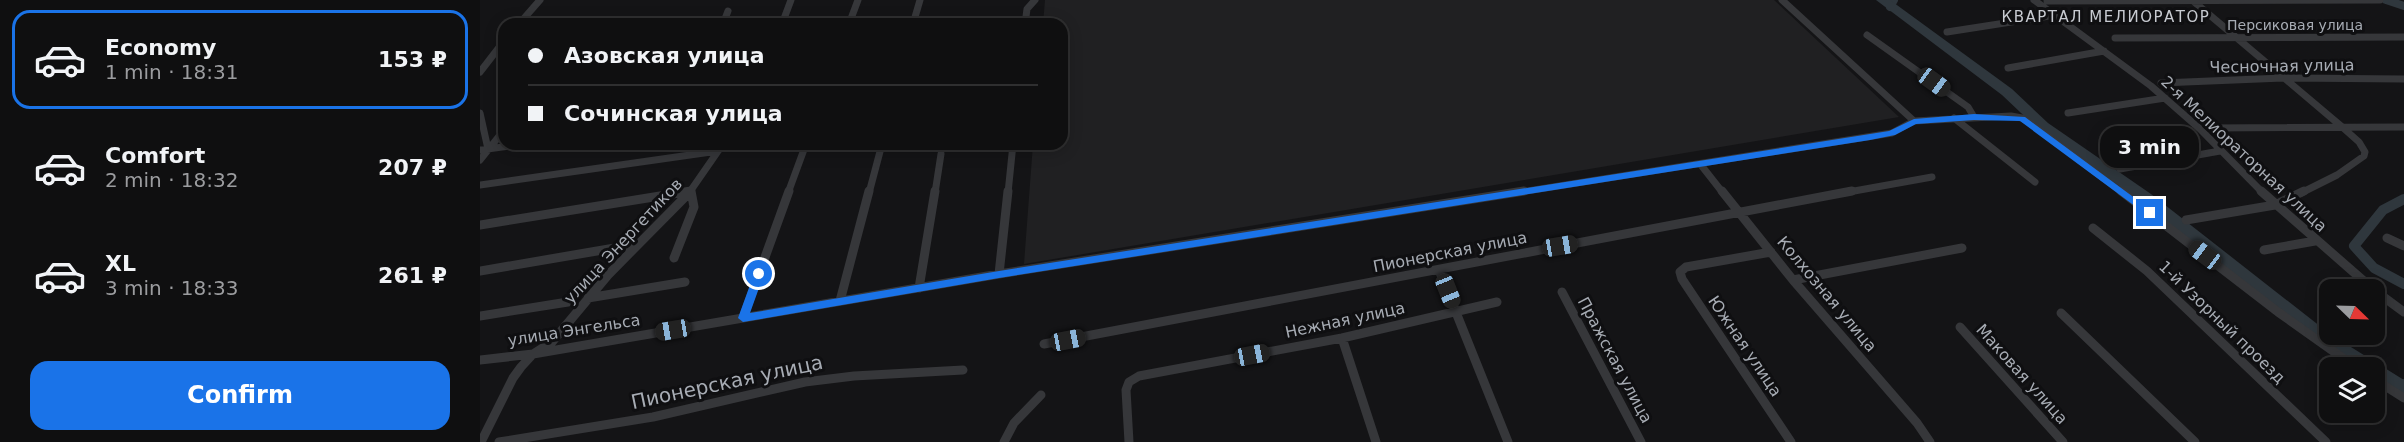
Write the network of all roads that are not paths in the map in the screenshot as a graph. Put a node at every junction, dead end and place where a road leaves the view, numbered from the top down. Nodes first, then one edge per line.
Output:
1 (540, 0) edge
2 (790, 0) edge
3 (858, 0) edge
4 (920, 0) edge
5 (1035, 0) edge
6 (1782, 0) edge
7 (2034, 0) edge
8 (2192, 0) edge
9 (2380, 0) edge
10 (2047, 2) dead end
11 (728, 11) dead end
12 (2056, 15) junction
13 (524, 18) edge
14 (725, 18) edge
15 (784, 18) edge
16 (851, 18) edge
17 (915, 18) edge
18 (1026, 18) edge
19 (1947, 32) dead end
20 (1867, 35) dead end
21 (2404, 37) edge
22 (2115, 38) dead end
23 (2235, 38) junction
24 (498, 48) edge
25 (2104, 51) junction
26 (2008, 68) dead end
27 (481, 69) edge
28 (2283, 78) junction
29 (2404, 79) edge
30 (2161, 82) dead end
31 (2164, 98) junction
32 (480, 113) edge
33 (2068, 113) dead end
34 (1974, 117) junction
35 (1954, 118) junction
36 (1914, 122) junction
37 (2342, 126) junction
38 (2404, 127) edge
39 (2212, 128) dead end
40 (498, 136) edge
41 (484, 149) edge
42 (709, 150) edge
43 (720, 150) edge
44 (804, 150) edge
45 (880, 150) edge
46 (1012, 150) edge
47 (2220, 151) junction
48 (941, 154) dead end
49 (480, 160) edge
50 (1701, 165) junction
51 (2120, 169) dead end
52 (1932, 177) dead end
53 (2035, 182) dead end
54 (480, 185) edge
55 (691, 191) junction
56 (2275, 205) junction
57 (1738, 211) junction
58 (2186, 220) dead end
59 (480, 225) edge
60 (2093, 228) dead end
61 (2387, 238) dead end
62 (2315, 241) junction
63 (639, 244) junction
64 (2404, 246) edge
65 (1962, 248) dead end
66 (2264, 250) dead end
67 (1771, 252) junction
68 (674, 258) dead end
69 (1439, 270) junction
70 (480, 271) edge
71 (999, 274) junction
72 (2361, 279) edge
73 (1793, 280) junction
74 (685, 282) dead end
75 (919, 288) junction
76 (1562, 292) dead end
77 (587, 298) junction
78 (2385, 298) edge
79 (840, 301) junction
80 (568, 302) dead end
81 (1497, 302) dead end
82 (1456, 311) junction
83 (2404, 312) edge
84 (2061, 313) dead end
85 (480, 316) edge
86 (743, 318) junction
87 (1959, 327) dead end
88 (1342, 338) junction
89 (1044, 344) dead end
90 (533, 354) junction
91 (2340, 357) edge
92 (480, 360) edge
93 (963, 370) dead end
94 (2385, 386) edge
95 (1041, 395) dead end
96 (2404, 398) edge
97 (481, 442) edge
98 (499, 442) edge
99 (1004, 442) edge
100 (1129, 442) edge
101 (1376, 442) edge
102 (1508, 442) edge
103 (1641, 442) edge
104 (1791, 442) edge
105 (1930, 442) edge
106 (2063, 442) edge
107 (2194, 442) edge
108 (2326, 442) edge

1 - 13 street
2 - 15 street
3 - 16 street
4 - 17 street
5 - 18 street
6 - 36 street
7 - 12 street, 2-я Мелиораторная улица
8 - 9 street
8 - 10 street
8 - 23 street
11 - 14 street
12 - 19 street
12 - 25 street, 2-я Мелиораторная улица
20 - 34 street
21 - 23 street, Персиковая улица
22 - 23 street, Персиковая улица
23 - 28 street
24 - 27 street
25 - 26 street
25 - 31 street, 2-я Мелиораторная улица
28 - 29 street, Чесночная улица
28 - 30 street, Чесночная улица
28 - 37 street
31 - 33 street
31 - 47 street, 2-я Мелиораторная улица
32 - 41 street
34 - 35 street, улица Энгельса
34 - 91 street, улица Энгельса
35 - 36 street, улица Энгельса
35 - 53 street
36 - 50 street, улица Энгельса
37 - 38 street
37 - 39 street
37 - 56 street
40 - 41 street
41 - 49 street
42 - 54 street
43 - 55 street, улица Энергетиков
44 - 86 street
45 - 79 street
46 - 71 street
47 - 51 street
47 - 56 street, 2-я Мелиораторная улица
48 - 75 street
50 - 57 street, Колхозная улица
50 - 71 street, улица Энгельса
52 - 57 street, Пионерская улица
55 - 59 street
55 - 63 street, улица Энергетиков
55 - 68 street
56 - 58 street
56 - 62 street, 2-я Мелиораторная улица
57 - 67 street, Колхозная улица
57 - 69 street, Пионерская улица
60 - 108 street, 1-й Узорный проезд
61 - 64 street
62 - 66 street
62 - 72 street, 2-я Мелиораторная улица
63 - 70 street
63 - 77 street, улица Энергетиков
65 - 73 street
67 - 73 street, Колхозная улица
67 - 104 street, Южная улица
69 - 82 street
69 - 89 street, Пионерская улица
71 - 75 street, улица Энгельса
73 - 105 street, Колхозная улица
74 - 77 street
75 - 79 street, улица Энгельса
76 - 103 street, Пражская улица
77 - 90 street, улица Энергетиков
78 - 83 street, 2-я Мелиораторная улица
79 - 86 street, улица Энгельса
80 - 85 street
81 - 82 street, Нежная улица
82 - 88 street, Нежная улица
82 - 102 street
84 - 107 street
86 - 90 street, улица Энгельса
87 - 106 street, Маковая улица
88 - 100 street, Нежная улица
88 - 101 street
90 - 92 street, улица Энгельса
90 - 97 street, улица Энергетиков
93 - 98 street, Пионерская улица
94 - 96 street
95 - 99 street

